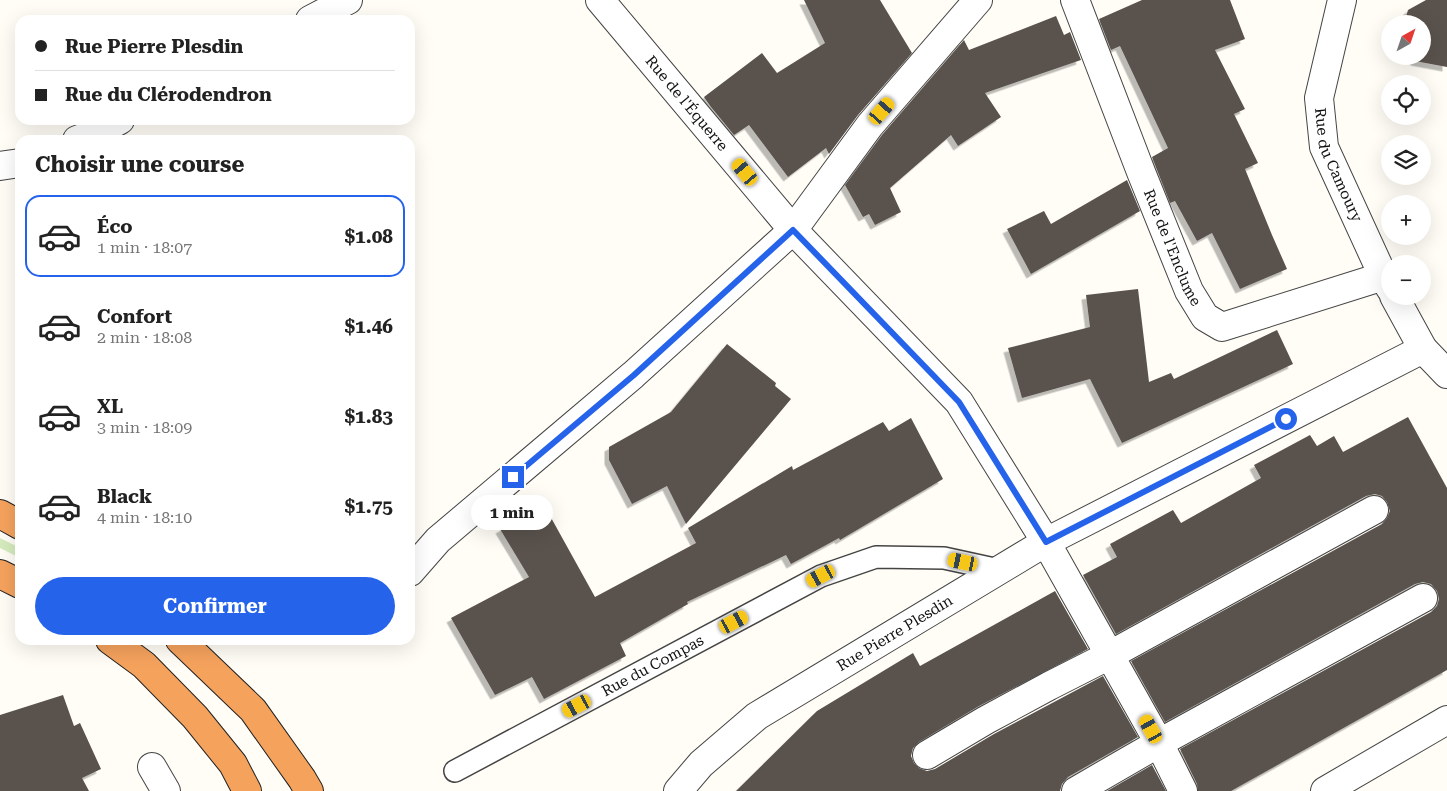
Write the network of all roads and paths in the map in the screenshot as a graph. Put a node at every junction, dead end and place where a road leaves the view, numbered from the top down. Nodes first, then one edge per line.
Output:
1 (348, 0) edge
2 (600, 0) edge
3 (978, 0) edge
4 (1075, 0) edge
5 (1342, 0) edge
6 (320, 15) edge
7 (111, 125) edge
8 (91, 135) edge
9 (15, 164) edge
10 (0, 166) edge
11 (793, 230) junction
12 (1381, 269) edge
13 (1381, 284) edge
14 (1399, 305) edge
15 (1423, 349) junction
16 (1447, 374) edge
17 (1374, 510) dead end
18 (0, 514) edge
19 (15, 522) edge
20 (1046, 542) junction
21 (415, 566) edge
22 (999, 570) junction
23 (0, 574) edge
24 (15, 582) edge
25 (1423, 598) dead end
26 (117, 645) edge
27 (185, 645) edge
28 (1110, 656) junction
29 (1447, 720) edge
30 (1159, 743) junction
31 (927, 755) dead end
32 (152, 767) dead end
33 (455, 771) dead end
34 (166, 791) edge
35 (247, 791) edge
36 (309, 791) edge
37 (678, 791) edge
38 (1076, 791) edge
39 (1183, 791) edge
40 (1325, 791) edge

1 - 6 street
2 - 11 street, Rue de l'Équerre
3 - 11 street
4 - 13 street, Rue de l'Enclume
5 - 12 street, Rue du Camoury
7 - 8 street
9 - 10 street
11 - 20 street, Rue de l'Équerre
11 - 21 street
14 - 15 street, Rue du Camoury
15 - 16 street, Rue du Camoury
15 - 20 street, Rue Pierre Plesdin
17 - 28 street
18 - 19 highway
20 - 22 street, Rue Pierre Plesdin
20 - 28 street, Rue de l'Équerre
22 - 33 lane, Rue du Compas
22 - 37 street, Rue Pierre Plesdin
23 - 24 highway
25 - 30 street
26 - 35 highway
27 - 36 highway
28 - 30 street, Rue de l'Équerre
28 - 31 street
29 - 40 street
30 - 38 street
30 - 39 street, Rue de l'Équerre
32 - 34 street

